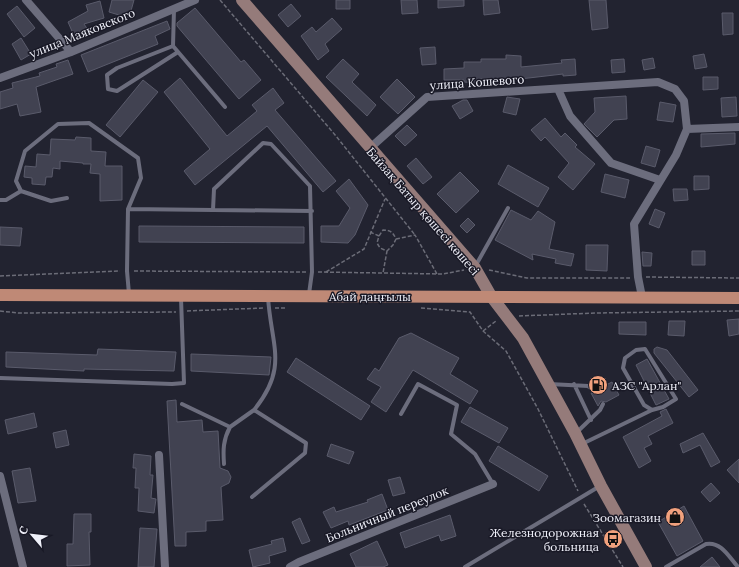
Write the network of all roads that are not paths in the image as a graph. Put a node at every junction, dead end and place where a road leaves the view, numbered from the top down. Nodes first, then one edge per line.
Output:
1 (26, 0) edge
2 (196, 0) edge
3 (242, 0) edge
4 (174, 9) junction
5 (173, 46) junction
6 (71, 52) junction
7 (178, 52) junction
8 (0, 78) edge
9 (558, 89) junction
10 (225, 106) dead end
11 (739, 127) edge
12 (687, 129) junction
13 (370, 148) junction
14 (660, 180) junction
15 (21, 191) junction
16 (67, 198) dead end
17 (0, 200) edge
18 (508, 208) dead end
19 (128, 209) junction
20 (212, 210) junction
21 (312, 210) junction
22 (475, 268) junction
23 (0, 294) edge
24 (130, 295) junction
25 (181, 296) junction
26 (491, 296) junction
27 (308, 297) junction
28 (642, 297) junction
29 (739, 298) edge
30 (268, 302) junction
31 (0, 378) edge
32 (549, 384) junction
33 (574, 384) junction
34 (595, 391) dead end
35 (182, 404) dead end
36 (602, 404) dead end
37 (254, 410) junction
38 (652, 410) junction
39 (401, 414) dead end
40 (591, 420) junction
41 (230, 427) junction
42 (575, 433) junction
43 (582, 445) junction
44 (159, 454) dead end
45 (224, 464) dead end
46 (0, 476) edge
47 (493, 484) joint
48 (601, 486) junction
49 (3, 497) edge
50 (252, 497) dead end
51 (23, 567) edge
52 (165, 567) edge
53 (290, 567) edge
54 (465, 567) edge
55 (646, 567) edge
56 (666, 567) edge
57 (738, 567) edge

1 - 6 street
2 - 4 street, улица Маяковского
3 - 13 main road, Байзақ Батыр қөшесі көшесі
4 - 5 lane
4 - 6 street, улица Маяковского
5 - 7 lane
5 - 7 lane
6 - 8 street, улица Маяковского
7 - 10 lane
9 - 12 street, улица Кошевого
9 - 13 street, улица Кошевого
9 - 14 street
11 - 12 street
12 - 14 street, улица Кошевого
13 - 22 main road, Байзақ Батыр қөшесі көшесі
14 - 28 street, улица Кошевого
15 - 16 lane
15 - 17 lane
15 - 19 lane
18 - 22 lane
19 - 20 lane
19 - 24 lane
20 - 21 lane
20 - 21 lane
21 - 27 lane
22 - 26 main road, Байзақ Батыр қөшесі көшесі
23 - 24 main road, Абай даңғылы
24 - 25 main road, Абай даңғылы
25 - 30 main road, Абай даңғылы
25 - 31 lane
26 - 27 main road, Абай даңғылы
26 - 28 main road, Абай даңғылы
26 - 32 main road, Байзақ Батыр қөшесі көшесі
27 - 30 main road, Абай даңғылы
28 - 29 main road, Абай даңғылы
30 - 37 lane
32 - 33 lane
32 - 42 main road, Байзақ Батыр қөшесі көшесі
33 - 34 lane
33 - 40 lane
35 - 41 lane
36 - 40 lane
37 - 41 lane
37 - 50 lane
38 - 38 lane
38 - 43 lane
39 - 47 lane
40 - 42 lane
41 - 45 lane
42 - 43 main road, Байзақ Батыр қөшесі көшесі
43 - 48 main road, Байзақ Батыр қөшесі көшесі
44 - 52 street
46 - 49 street
47 - 53 street, Больничный переулок
48 - 54 lane
48 - 55 main road, Байзақ Батыр қөшесі көшесі
49 - 51 street
56 - 57 lane

